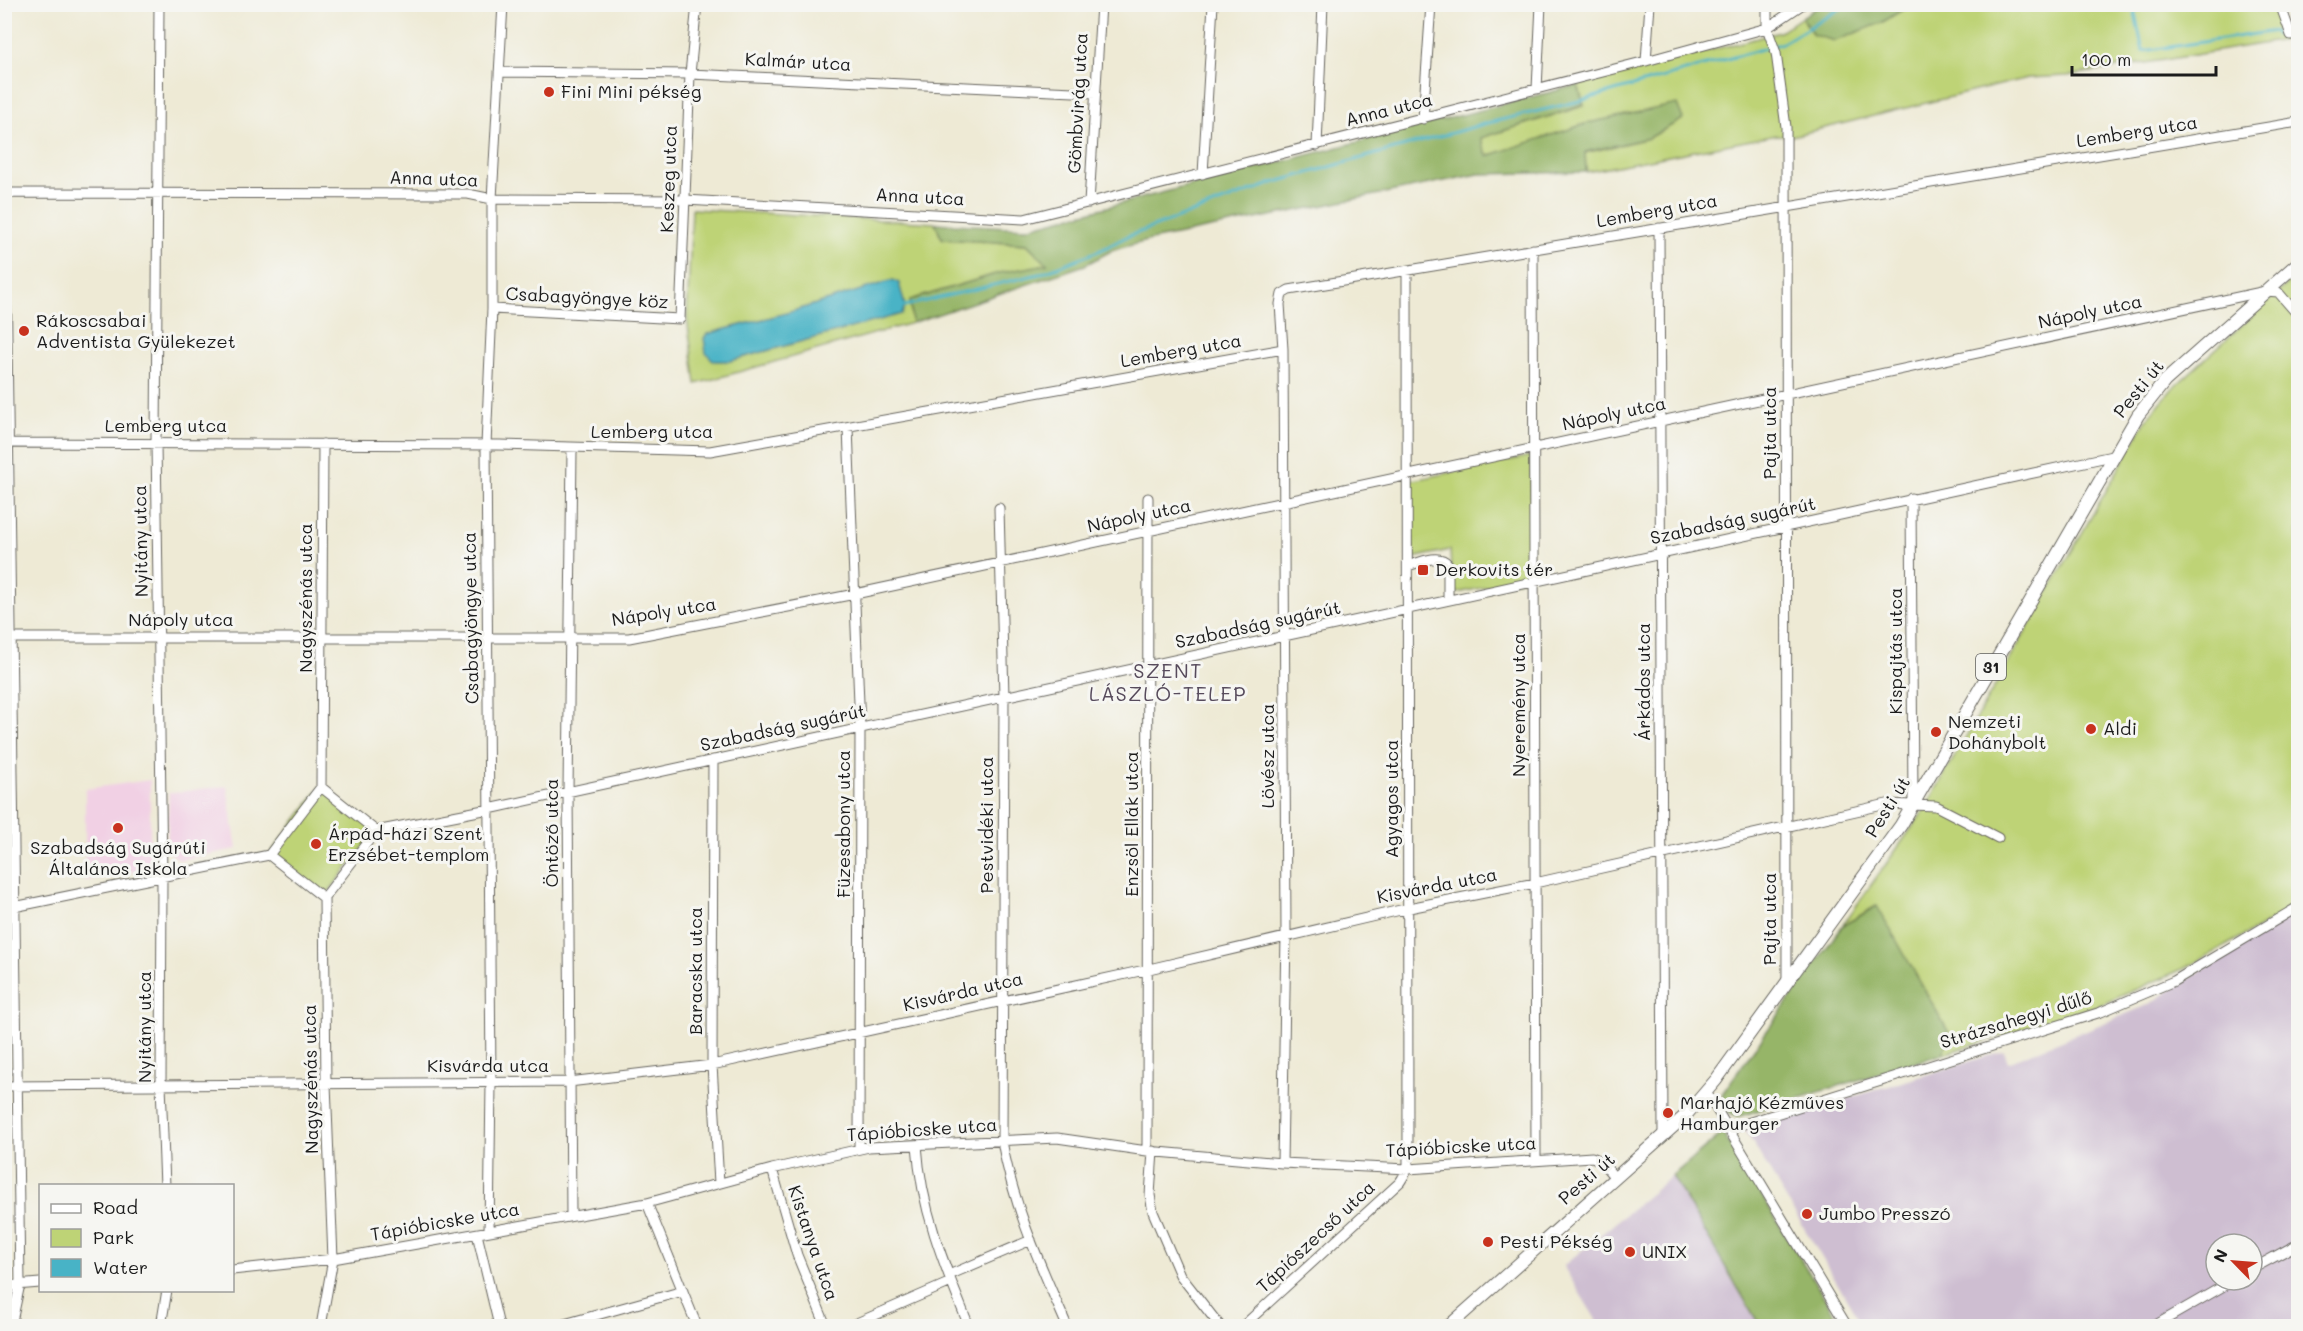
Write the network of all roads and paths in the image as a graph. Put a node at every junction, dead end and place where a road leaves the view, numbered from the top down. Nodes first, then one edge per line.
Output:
1 (159, 4) edge
2 (503, 4) edge
3 (697, 4) edge
4 (1101, 4) edge
5 (1213, 4) edge
6 (1323, 4) edge
7 (1431, 4) edge
8 (1541, 4) edge
9 (1650, 4) edge
10 (1767, 4) edge
11 (1803, 4) edge
12 (2280, 4) edge
13 (1767, 29) junction
14 (2298, 34) edge
15 (1646, 61) junction
16 (499, 72) junction
17 (690, 74) junction
18 (1536, 89) junction
19 (1095, 93) junction
20 (1423, 119) junction
21 (2298, 122) edge
22 (1317, 146) junction
23 (1203, 174) junction
24 (5, 193) edge
25 (158, 194) junction
26 (492, 199) junction
27 (685, 200) junction
28 (1089, 203) junction
29 (1787, 206) junction
30 (1659, 228) junction
31 (1533, 249) junction
32 (2298, 263) edge
33 (1407, 270) junction
34 (2266, 291) junction
35 (492, 309) junction
36 (2298, 315) edge
37 (680, 319) joint
38 (1283, 349) junction
39 (1786, 394) junction
40 (1660, 422) junction
41 (848, 428) junction
42 (156, 442) junction
43 (5, 443) edge
44 (323, 444) junction
45 (486, 446) junction
46 (1535, 447) junction
47 (572, 449) junction
48 (2112, 456) junction
49 (1407, 476) junction
50 (1148, 498) dead end
51 (1911, 498) junction
52 (1284, 502) junction
53 (999, 508) dead end
54 (1787, 526) junction
55 (1148, 532) junction
56 (1661, 554) junction
57 (1002, 563) junction
58 (1408, 566) junction
59 (1535, 581) junction
60 (855, 594) junction
61 (1448, 600) junction
62 (1409, 609) junction
63 (322, 636) junction
64 (1284, 636) junction
65 (158, 637) junction
66 (488, 637) junction
67 (7, 638) edge
68 (570, 638) junction
69 (1148, 665) junction
70 (1004, 697) junction
71 (860, 728) junction
72 (713, 760) junction
73 (321, 787) junction
74 (568, 791) junction
75 (1913, 804) junction
76 (489, 809) junction
77 (1786, 827) junction
78 (376, 831) junction
79 (1998, 838) dead end
80 (269, 855) junction
81 (1660, 856) junction
82 (162, 877) junction
83 (1535, 883) junction
84 (324, 898) junction
85 (15, 907) junction
86 (2298, 907) edge
87 (1409, 908) junction
88 (4, 909) edge
89 (1286, 935) junction
90 (1149, 969) junction
91 (1787, 983) junction
92 (1004, 999) junction
93 (859, 1033) junction
94 (712, 1065) junction
95 (569, 1082) junction
96 (491, 1083) junction
97 (326, 1084) junction
98 (161, 1085) junction
99 (4, 1086) edge
100 (17, 1086) junction
101 (1706, 1092) junction
102 (1728, 1129) junction
103 (1663, 1136) junction
104 (1002, 1141) junction
105 (917, 1145) junction
106 (859, 1148) junction
107 (1150, 1151) junction
108 (1536, 1160) junction
109 (1282, 1163) junction
110 (772, 1169) junction
111 (1408, 1169) junction
112 (1615, 1178) junction
113 (719, 1183) junction
114 (165, 1184) edge
115 (647, 1203) junction
116 (571, 1216) junction
117 (489, 1232) junction
118 (477, 1234) junction
119 (1031, 1240) junction
120 (2298, 1244) edge
121 (333, 1258) junction
122 (2264, 1262) edge
123 (234, 1270) edge
124 (950, 1279) junction
125 (39, 1283) edge
126 (20, 1284) junction
127 (4, 1286) edge
128 (683, 1291) junction
129 (166, 1292) edge
130 (2213, 1292) edge
131 (1064, 1325) edge
132 (11, 1326) edge
133 (161, 1326) edge
134 (321, 1326) edge
135 (499, 1326) edge
136 (557, 1326) edge
137 (697, 1326) edge
138 (826, 1326) edge
139 (850, 1326) edge
140 (969, 1326) edge
141 (1220, 1326) edge
142 (1243, 1326) edge
143 (1449, 1326) edge
144 (1847, 1326) edge
145 (2154, 1326) edge

1 - 25 street, Nyitány utca
2 - 16 street, Csabagyöngye utca
3 - 17 street, Keszeg utca
4 - 19 street, Gömbvirág utca
5 - 23 street
6 - 22 street
7 - 20 street
8 - 18 street
9 - 15 street
10 - 13 street, Pajta utca
11 - 13 street, Anna utca
12 - 14 street
13 - 15 street, Anna utca
13 - 29 street, Pajta utca
15 - 18 street, Anna utca
16 - 17 street, Kalmár utca
16 - 26 street, Csabagyöngye utca
17 - 19 street, Kalmár utca
17 - 27 street, Keszeg utca
18 - 20 street, Anna utca
19 - 28 street, Gömbvirág utca
20 - 22 street, Anna utca
21 - 29 street, Lemberg utca
22 - 23 street, Anna utca
23 - 28 street, Anna utca
24 - 25 street, Anna utca
24 - 43 street
25 - 26 street, Anna utca
25 - 42 street, Nyitány utca
26 - 27 street, Anna utca
26 - 35 street, Csabagyöngye utca
27 - 28 street, Anna utca
27 - 37 street, Keszeg utca
29 - 30 street, Lemberg utca
29 - 39 street, Pajta utca
30 - 31 street, Lemberg utca
30 - 40 street, Árkádos utca
31 - 33 street, Lemberg utca
31 - 46 street, Nyeremény utca
32 - 34 main road, Pesti út / 31
33 - 38 street, Lemberg utca
33 - 49 street
34 - 36 street
34 - 39 street, Nápoly utca
34 - 48 main road, Pesti út / 31
35 - 37 street, Csabagyöngye köz
35 - 45 street, Csabagyöngye utca
38 - 41 street, Lemberg utca
38 - 52 street, Lövész utca
39 - 40 street, Nápoly utca
39 - 54 street, Pajta utca
40 - 46 street, Nápoly utca
40 - 56 street, Árkádos utca
41 - 47 street, Lemberg utca
41 - 60 street, Füzesabony utca
42 - 43 street, Lemberg utca
42 - 44 street, Lemberg utca
42 - 65 street, Nyitány utca
43 - 67 street
44 - 45 street, Lemberg utca
44 - 63 street, Nagyszénás utca
45 - 47 street, Lemberg utca
45 - 66 street, Csabagyöngye utca
46 - 49 street, Nápoly utca
46 - 59 street, Nyeremény utca
47 - 68 street, Öntöző utca
48 - 51 street, Szabadság sugárút
48 - 75 main road, Pesti út / 31
49 - 52 street, Nápoly utca
49 - 58 street
50 - 55 street, Enzsöl Ellák utca
51 - 54 street, Szabadság sugárút
51 - 75 street, Kispajtás utca
52 - 55 street, Nápoly utca
52 - 64 street, Lövész utca
53 - 57 street, Pestvidéki utca
54 - 56 street, Szabadság sugárút
54 - 77 street, Pajta utca
55 - 57 street, Nápoly utca
55 - 69 street, Enzsöl Ellák utca
56 - 59 street, Szabadság sugárút
56 - 81 street, Árkádos utca
57 - 60 street, Nápoly utca
57 - 70 street, Pestvidéki utca
58 - 61 street
58 - 62 street
59 - 61 street, Szabadság sugárút
59 - 83 street, Nyeremény utca
60 - 68 street, Nápoly utca
60 - 71 street, Füzesabony utca
61 - 62 street, Szabadság sugárút
62 - 64 street, Szabadság sugárút
62 - 87 street, Agyagos utca
63 - 65 street, Nápoly utca
63 - 66 street, Nápoly utca
63 - 73 street, Nagyszénás utca
64 - 69 street, Szabadság sugárút
64 - 89 street, Lövész utca
65 - 67 street, Nápoly utca
65 - 82 street, Nyitány utca
66 - 68 street, Nápoly utca
66 - 76 street, Csabagyöngye utca
67 - 85 street
68 - 74 street, Öntöző utca
69 - 70 street, Szabadság sugárút
69 - 90 street, Enzsöl Ellák utca
70 - 71 street, Szabadság sugárút
70 - 92 street, Pestvidéki utca
71 - 72 street, Szabadság sugárút
71 - 93 street, Füzesabony utca
72 - 74 street, Szabadság sugárút
72 - 94 street, Baracska utca
73 - 78 street
73 - 80 street
74 - 76 street, Szabadság sugárút
74 - 95 street, Öntöző utca
75 - 77 street, Kisvárda utca
75 - 79 street, Kisvárda utca
75 - 91 main road, Pesti út / 31
76 - 78 street, Szabadság sugárút
76 - 96 street, Csabagyöngye utca
77 - 81 street, Kisvárda utca
77 - 91 street, Pajta utca
78 - 84 street
80 - 82 street
80 - 84 street
81 - 83 street, Kisvárda utca
81 - 103 street, Árkádos utca
82 - 85 street
82 - 98 street, Nyitány utca
83 - 87 street, Kisvárda utca
83 - 108 street, Nyeremény utca
84 - 97 street, Nagyszénás utca
85 - 88 street
85 - 100 street
86 - 102 street, Strázsahegyi dűlő
87 - 89 street, Kisvárda utca
87 - 111 street, Agyagos utca
89 - 90 street, Kisvárda utca
89 - 109 street, Lövész utca
90 - 92 street, Kisvárda utca
90 - 107 street, Enzsöl Ellák utca
91 - 101 main road, Pesti út / 31
92 - 93 street, Kisvárda utca
92 - 104 street, Pestvidéki utca
93 - 94 street, Kisvárda utca
93 - 106 street, Füzesabony utca
94 - 95 street, Kisvárda utca
94 - 113 street, Baracska utca
95 - 96 street, Kisvárda utca
95 - 116 street, Öntöző utca
96 - 97 street, Kisvárda utca
96 - 117 street, Csabagyöngye utca
97 - 98 street, Kisvárda utca
97 - 121 street, Nagyszénás utca
98 - 100 street, Kisvárda utca
98 - 114 street, Nyitány utca
99 - 100 street, Kisvárda utca
100 - 126 street
101 - 102 street
101 - 103 main road, Pesti út / 31
102 - 144 street
103 - 112 main road, Pesti út / 31
104 - 105 street, Tápióbicske utca
104 - 107 street, Tápióbicske utca
104 - 119 street, Pestvidéki utca
105 - 106 street, Tápióbicske utca
105 - 124 street
106 - 110 street, Tápióbicske utca
107 - 109 street, Tápióbicske utca
107 - 141 street, Enzsöl Ellák utca
108 - 111 street, Tápióbicske utca
108 - 112 street, Tápióbicske utca
109 - 111 street, Tápióbicske utca
110 - 113 street, Tápióbicske utca
110 - 138 street, Kistanya utca
111 - 142 street, Tápiószecső utca
112 - 143 main road, Pesti út / 31
113 - 115 street, Tápióbicske utca
115 - 116 street, Tápióbicske utca
115 - 128 street
116 - 117 street, Tápióbicske utca
117 - 118 street, Tápióbicske utca
118 - 121 street, Tápióbicske utca
118 - 135 street
119 - 124 street
119 - 131 street, Pestvidéki utca
120 - 122 street
121 - 123 street, Tápióbicske utca
121 - 134 street, Nagyszénás utca
124 - 139 street
124 - 140 street
125 - 126 street
126 - 127 street
126 - 132 street
128 - 136 street
128 - 137 street
129 - 133 street
130 - 145 street

